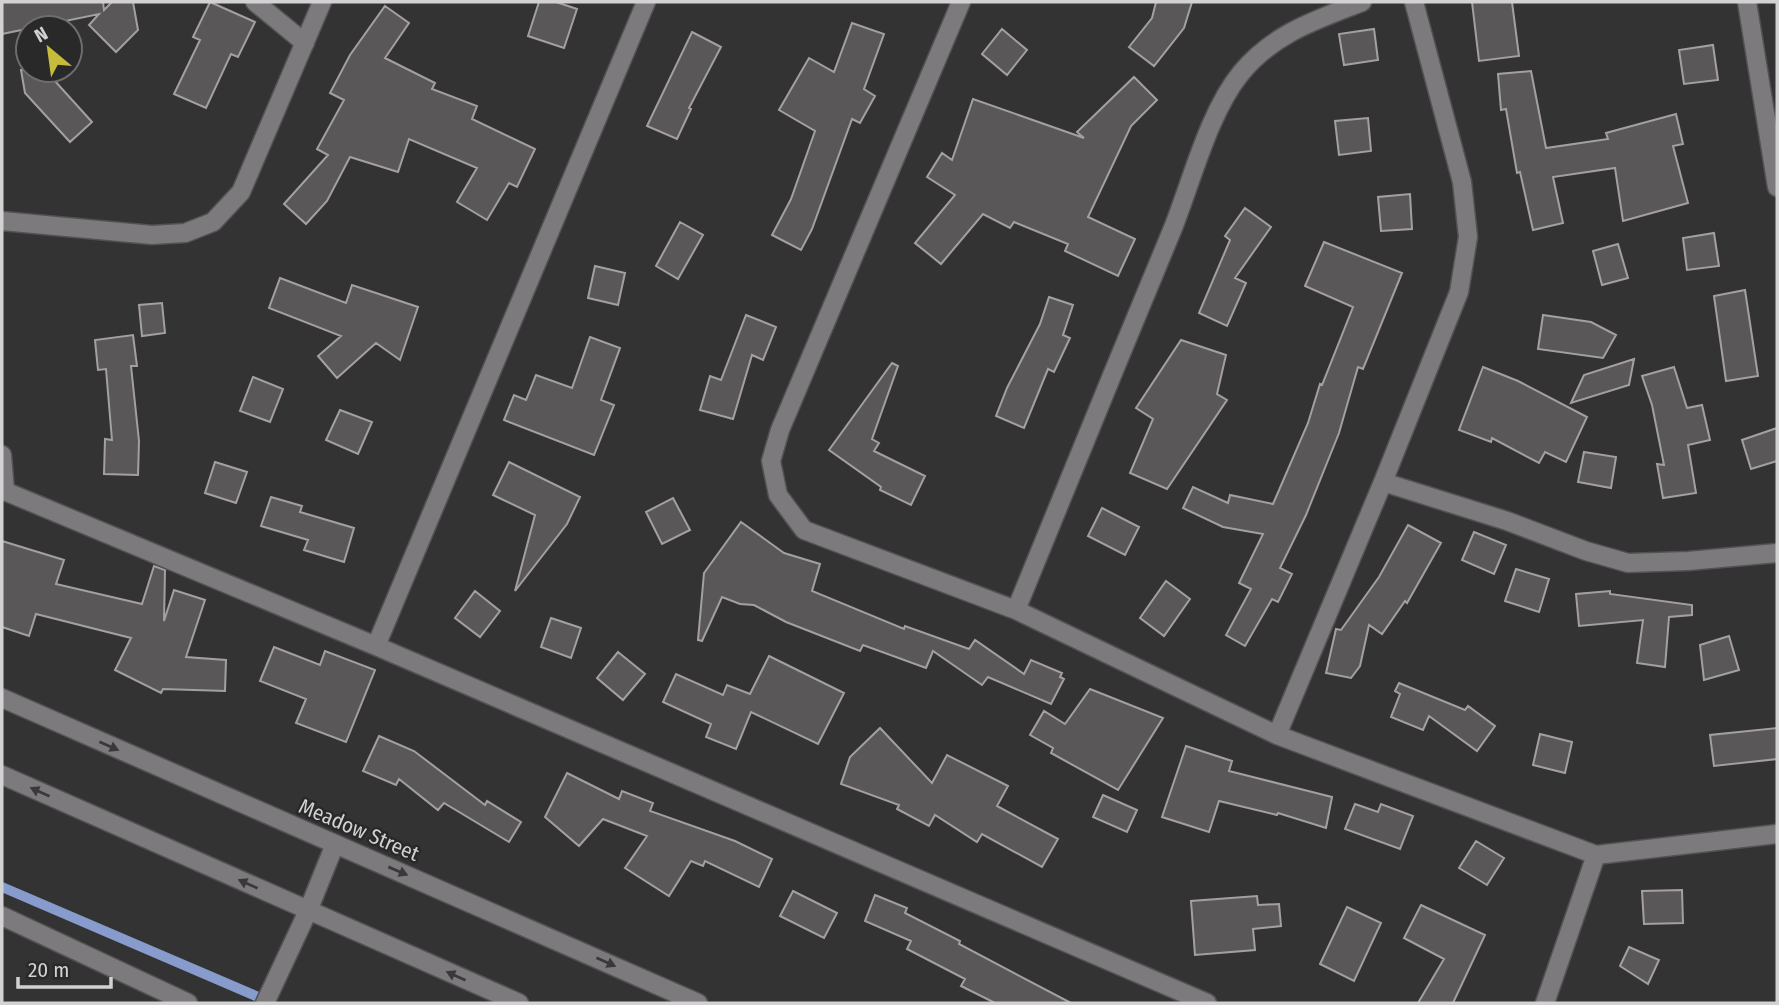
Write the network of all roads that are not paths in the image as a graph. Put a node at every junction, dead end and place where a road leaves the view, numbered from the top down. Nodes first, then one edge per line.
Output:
1 (255, 2) edge
2 (322, 2) edge
3 (646, 2) edge
4 (961, 2) edge
5 (1362, 2) edge
6 (1414, 2) edge
7 (1747, 2) edge
8 (305, 43) junction
9 (1777, 187) edge
10 (2, 221) edge
11 (2, 455) edge
12 (1383, 482) junction
13 (4, 490) edge
14 (1777, 553) edge
15 (1016, 610) junction
16 (376, 646) junction
17 (2, 698) edge
18 (1277, 735) junction
19 (2, 775) edge
20 (1777, 834) edge
21 (335, 844) junction
22 (1596, 855) junction
23 (309, 911) junction
24 (2, 916) edge
25 (188, 1003) edge
26 (265, 1003) edge
27 (519, 1003) edge
28 (698, 1003) edge
29 (1207, 1003) edge
30 (1545, 1003) edge

1 - 8 street
2 - 8 street
3 - 16 street
4 - 15 street
5 - 15 street
6 - 12 street
7 - 9 street
8 - 10 street
11 - 13 street
12 - 14 street
12 - 18 street
13 - 16 street
15 - 18 street
16 - 29 street
17 -> 21 street, Meadow Street
18 - 22 street
23 -> 19 street
20 - 22 street
21 - 23 street
21 -> 28 street, Meadow Street
22 - 30 street
23 - 26 street
27 -> 23 street
24 - 25 street

